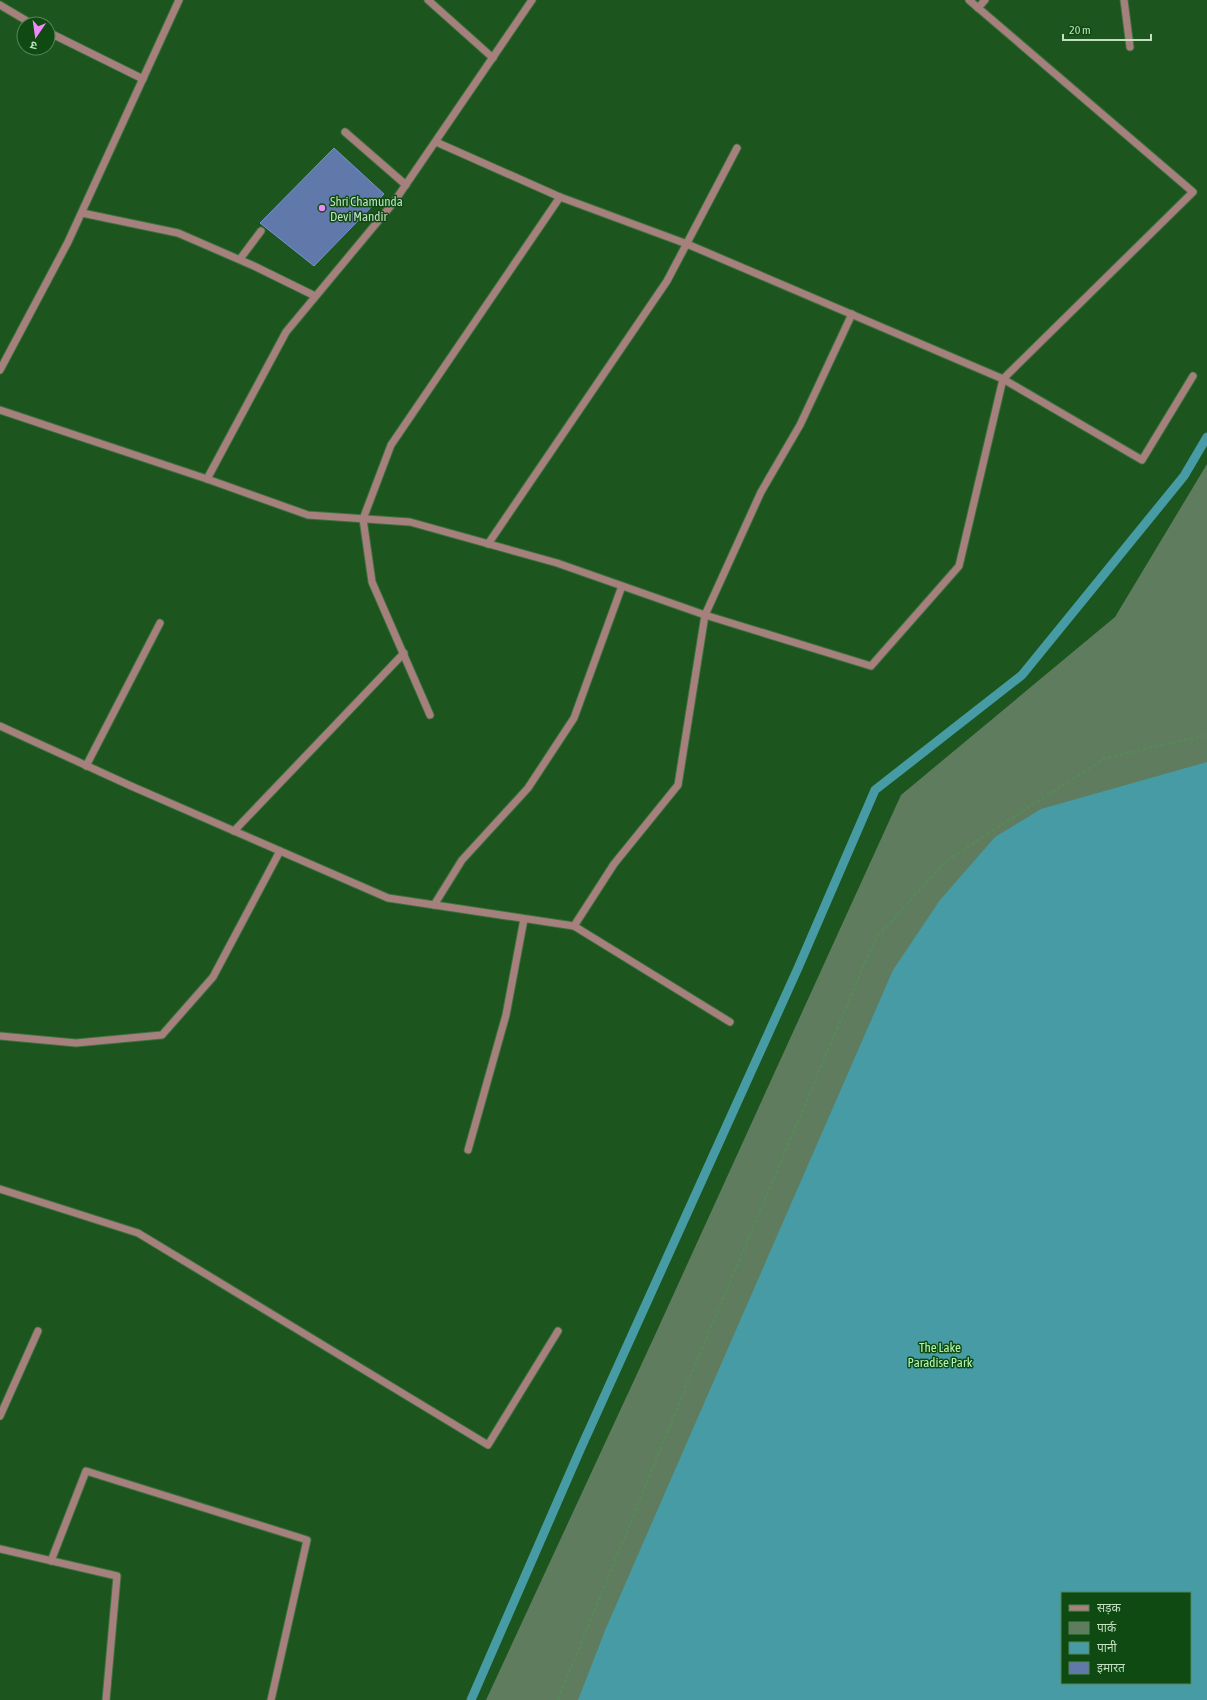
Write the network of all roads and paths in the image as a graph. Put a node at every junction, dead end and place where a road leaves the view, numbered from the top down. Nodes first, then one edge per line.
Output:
1 (179, 0) edge
2 (428, 0) edge
3 (532, 0) edge
4 (969, 0) edge
5 (985, 0) edge
6 (1124, 0) edge
7 (0, 5) edge
8 (978, 8) junction
9 (19, 16) edge
10 (56, 36) edge
11 (1130, 47) dead end
12 (493, 58) junction
13 (143, 78) junction
14 (345, 132) dead end
15 (436, 142) junction
16 (737, 148) dead end
17 (406, 185) junction
18 (560, 197) junction
19 (82, 213) junction
20 (261, 231) dead end
21 (687, 244) junction
22 (240, 259) junction
23 (316, 296) junction
24 (852, 314) junction
25 (0, 370) edge
26 (1193, 376) dead end
27 (1003, 379) junction
28 (0, 410) edge
29 (207, 479) junction
30 (364, 519) junction
31 (488, 544) junction
32 (622, 586) junction
33 (705, 615) junction
34 (160, 623) dead end
35 (404, 653) junction
36 (430, 715) dead end
37 (0, 726) edge
38 (1207, 735) edge
39 (86, 766) junction
40 (234, 831) junction
41 (280, 851) junction
42 (434, 905) junction
43 (524, 919) junction
44 (574, 926) junction
45 (730, 1022) dead end
46 (0, 1036) edge
47 (468, 1150) dead end
48 (0, 1189) edge
49 (38, 1331) dead end
50 (558, 1331) dead end
51 (0, 1416) edge
52 (0, 1550) edge
53 (51, 1561) junction
54 (106, 1700) edge
55 (271, 1700) edge
56 (558, 1700) edge

1 - 13 street
2 - 12 street
3 - 12 street
4 - 8 street
5 - 8 street
6 - 11 street
7 - 9 street
8 - 27 street
10 - 13 street
12 - 15 street
13 - 19 street
14 - 17 street
15 - 17 street
15 - 18 street
16 - 21 street
17 - 23 street
18 - 21 street
18 - 30 street
19 - 22 street
19 - 25 street
20 - 22 street
21 - 24 street
21 - 31 street
22 - 23 street
23 - 29 street
24 - 27 street
24 - 33 street
26 - 27 street
27 - 33 street
28 - 29 street
29 - 30 street
30 - 31 street
30 - 35 street
31 - 32 street
32 - 33 street
32 - 42 street
33 - 44 street
34 - 39 street
35 - 36 street
35 - 40 street
37 - 39 street
38 - 56 path
39 - 40 street
40 - 41 street
41 - 42 street
41 - 46 street
42 - 43 street
43 - 44 street
43 - 47 street
44 - 45 street
48 - 50 street
49 - 51 street
52 - 53 street
53 - 54 street
53 - 55 street

